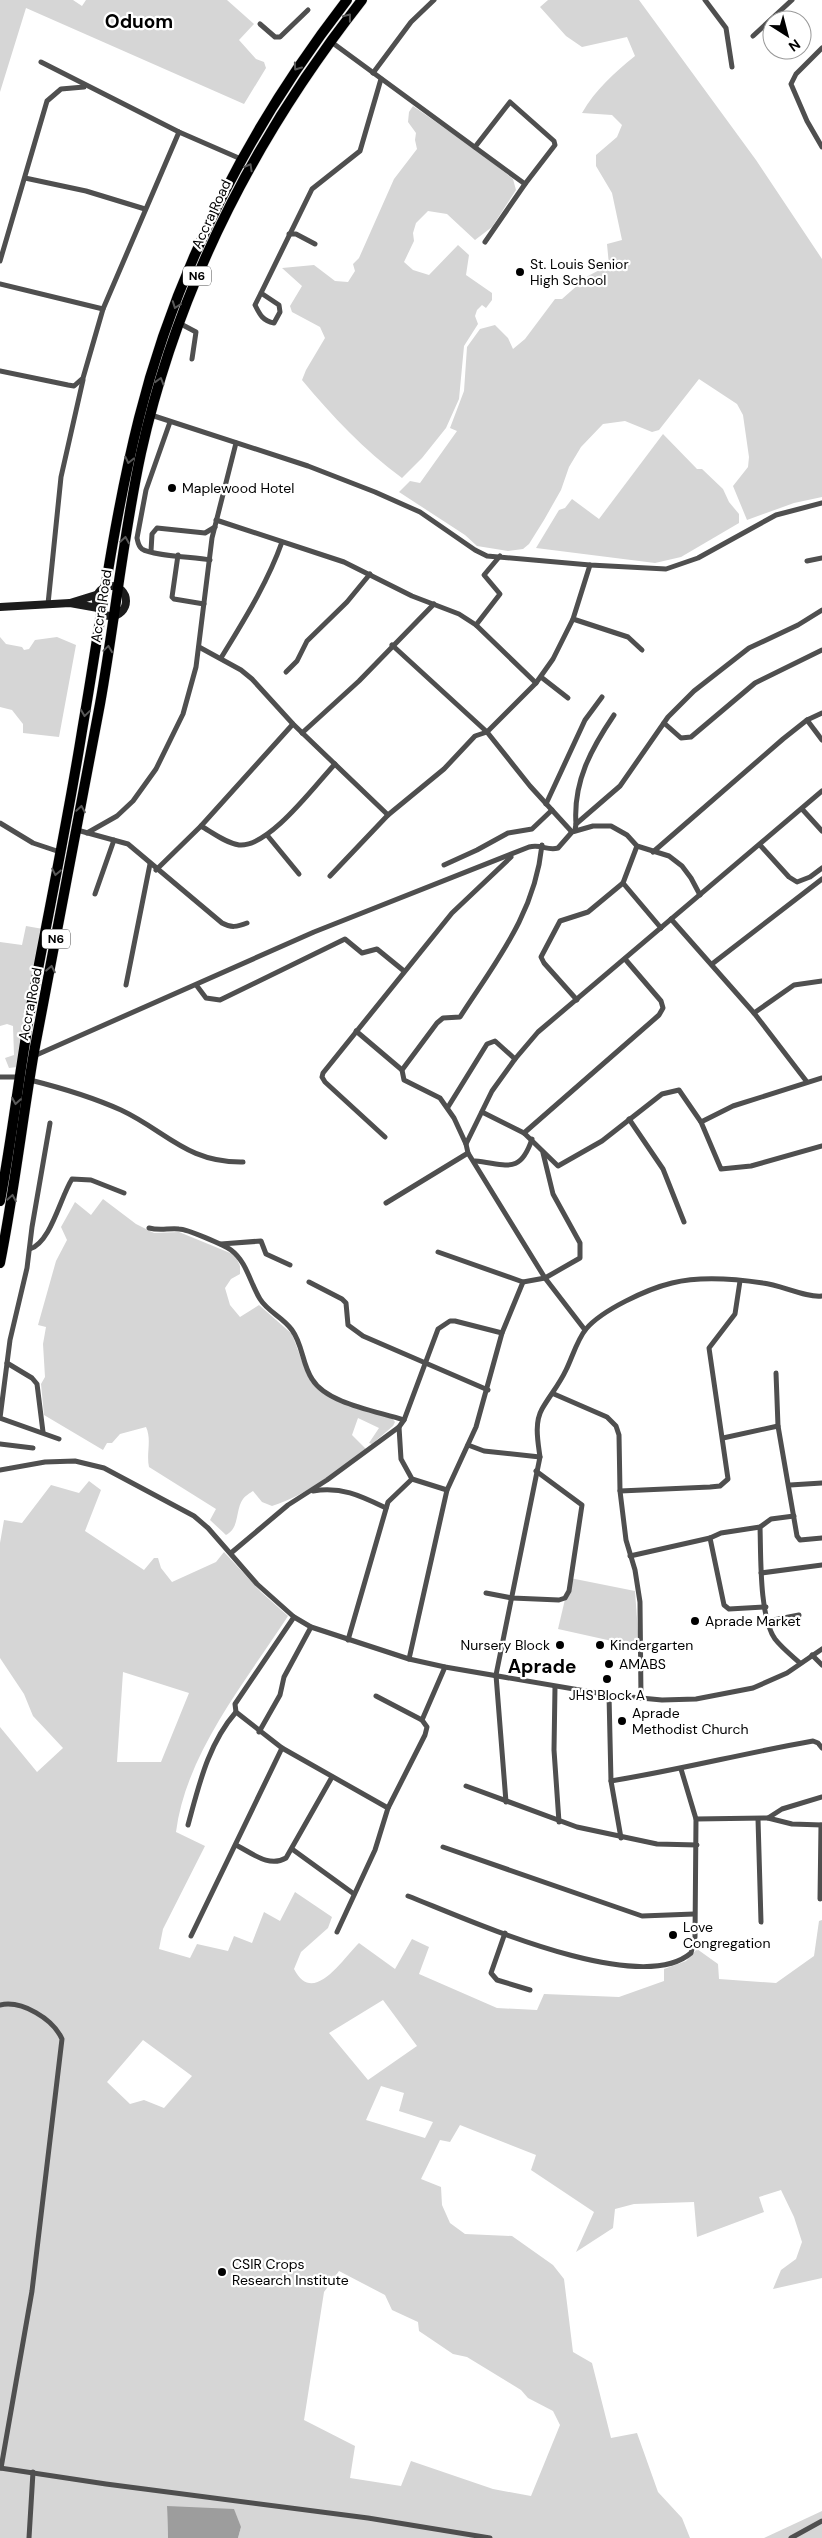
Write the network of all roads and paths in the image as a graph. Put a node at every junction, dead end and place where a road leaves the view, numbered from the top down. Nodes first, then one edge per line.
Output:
1 (347, 0) edge
2 (362, 0) edge
3 (434, 0) edge
4 (705, 0) edge
5 (792, 0) edge
6 (308, 10) dead end
7 (260, 24) dead end
8 (753, 36) dead end
9 (330, 40) junction
10 (822, 48) edge
11 (41, 62) dead end
12 (732, 67) dead end
13 (373, 74) junction
14 (380, 79) junction
15 (86, 87) junction
16 (179, 132) junction
17 (475, 147) junction
18 (822, 147) edge
19 (241, 160) junction
20 (24, 178) junction
21 (525, 184) junction
22 (145, 209) junction
23 (289, 234) junction
24 (484, 242) dead end
25 (315, 244) dead end
26 (0, 262) edge
27 (0, 284) edge
28 (261, 293) junction
29 (103, 309) junction
30 (178, 323) junction
31 (192, 358) dead end
32 (0, 371) edge
33 (83, 378) junction
34 (151, 415) junction
35 (170, 422) junction
36 (236, 443) junction
37 (822, 503) edge
38 (216, 520) junction
39 (215, 527) junction
40 (282, 542) junction
41 (150, 551) junction
42 (178, 555) junction
43 (500, 556) junction
44 (822, 558) edge
45 (210, 560) junction
46 (807, 561) dead end
47 (590, 565) junction
48 (370, 574) junction
49 (118, 588) junction
50 (103, 591) junction
51 (70, 603) junction
52 (48, 604) junction
53 (204, 604) junction
54 (434, 604) junction
55 (0, 606) edge
56 (100, 610) junction
57 (822, 610) edge
58 (114, 615) junction
59 (573, 619) junction
60 (476, 625) junction
61 (392, 645) junction
62 (199, 647) junction
63 (642, 650) dead end
64 (822, 650) edge
65 (221, 658) junction
66 (286, 672) dead end
67 (541, 677) junction
68 (536, 683) junction
69 (568, 698) dead end
70 (602, 698) dead end
71 (822, 713) edge
72 (614, 715) dead end
73 (807, 720) junction
74 (664, 723) junction
75 (293, 724) junction
76 (302, 732) junction
77 (486, 732) junction
78 (82, 733) junction
79 (94, 736) junction
80 (822, 740) edge
81 (335, 764) junction
82 (822, 791) edge
83 (546, 804) junction
84 (802, 809) junction
85 (552, 810) junction
86 (388, 815) junction
87 (0, 823) edge
88 (201, 826) junction
89 (574, 829) junction
90 (82, 831) junction
91 (822, 831) edge
92 (267, 835) junction
93 (114, 840) junction
94 (542, 845) junction
95 (760, 845) junction
96 (637, 846) junction
97 (60, 852) junction
98 (653, 852) junction
99 (513, 855) junction
100 (150, 864) junction
101 (444, 865) dead end
102 (822, 868) edge
103 (156, 870) junction
104 (300, 874) dead end
105 (330, 876) dead end
106 (822, 879) edge
107 (623, 883) junction
108 (95, 894) dead end
109 (700, 896) junction
110 (672, 919) junction
111 (247, 923) dead end
112 (661, 928) junction
113 (625, 959) junction
114 (712, 964) junction
115 (404, 971) junction
116 (822, 981) edge
117 (126, 985) dead end
118 (197, 986) junction
119 (577, 1000) junction
120 (754, 1013) junction
121 (356, 1031) junction
122 (34, 1056) junction
123 (515, 1059) junction
124 (402, 1070) junction
125 (0, 1077) edge
126 (25, 1078) junction
127 (822, 1078) edge
128 (807, 1082) junction
129 (448, 1107) junction
130 (482, 1112) junction
131 (629, 1119) junction
132 (701, 1122) junction
133 (50, 1123) dead end
134 (524, 1133) junction
135 (385, 1137) dead end
136 (532, 1139) junction
137 (466, 1144) junction
138 (822, 1146) edge
139 (468, 1152) junction
140 (543, 1152) junction
141 (475, 1161) junction
142 (242, 1162) dead end
143 (124, 1193) dead end
144 (0, 1201) edge
145 (386, 1203) dead end
146 (684, 1222) dead end
147 (149, 1228) dead end
148 (220, 1244) junction
149 (30, 1249) junction
150 (438, 1252) dead end
151 (0, 1263) edge
152 (290, 1265) dead end
153 (545, 1278) junction
154 (740, 1281) junction
155 (309, 1282) dead end
156 (523, 1282) junction
157 (822, 1296) edge
158 (585, 1330) junction
159 (502, 1333) junction
160 (7, 1363) junction
161 (425, 1364) junction
162 (776, 1373) dead end
163 (488, 1390) junction
164 (554, 1394) junction
165 (404, 1420) junction
166 (778, 1426) junction
167 (398, 1427) junction
168 (42, 1432) junction
169 (722, 1438) junction
170 (58, 1439) dead end
171 (0, 1444) edge
172 (468, 1444) junction
173 (33, 1448) dead end
174 (540, 1457) junction
175 (0, 1470) edge
176 (536, 1471) junction
177 (412, 1479) junction
178 (822, 1482) edge
179 (790, 1485) junction
180 (447, 1490) junction
181 (620, 1491) junction
182 (309, 1492) junction
183 (386, 1508) junction
184 (794, 1516) junction
185 (760, 1527) junction
186 (710, 1538) junction
187 (822, 1538) edge
188 (231, 1553) junction
189 (630, 1556) junction
190 (822, 1565) edge
191 (761, 1573) junction
192 (486, 1593) dead end
193 (512, 1598) junction
194 (766, 1607) junction
195 (799, 1615) dead end
196 (294, 1617) junction
197 (768, 1621) junction
198 (311, 1627) junction
199 (348, 1640) junction
200 (822, 1649) edge
201 (812, 1654) junction
202 (409, 1659) junction
203 (800, 1663) junction
204 (822, 1665) edge
205 (445, 1667) junction
206 (496, 1675) junction
207 (555, 1687) junction
208 (609, 1695) junction
209 (376, 1696) dead end
210 (641, 1698) junction
211 (236, 1712) junction
212 (422, 1720) junction
213 (259, 1732) junction
214 (282, 1748) junction
215 (822, 1748) edge
216 (681, 1770) junction
217 (332, 1777) junction
218 (611, 1781) junction
219 (466, 1786) dead end
220 (822, 1797) edge
221 (506, 1802) junction
222 (388, 1808) junction
223 (768, 1818) junction
224 (696, 1819) junction
225 (758, 1819) junction
226 (559, 1822) junction
227 (188, 1824) dead end
228 (822, 1825) edge
229 (621, 1838) junction
230 (236, 1845) junction
231 (697, 1845) junction
232 (443, 1847) dead end
233 (292, 1849) junction
234 (354, 1894) junction
235 (408, 1896) dead end
236 (820, 1899) dead end
237 (694, 1914) junction
238 (761, 1922) dead end
239 (337, 1932) dead end
240 (505, 1933) junction
241 (191, 1936) dead end
242 (530, 1990) dead end
243 (0, 2005) edge
244 (0, 2468) edge
245 (33, 2472) junction
246 (822, 2521) edge
247 (29, 2538) edge
248 (490, 2538) edge
249 (791, 2538) edge

1 -> 19 highway, Accra Road / N6
9 -> 2 highway, Accra Road / N6
3 - 13 street
4 - 12 street
5 - 8 street
6 - 7 street
9 - 13 street
30 -> 9 highway, Accra Road / N6
10 - 18 street
11 - 15 street
13 - 14 street
14 - 17 street
14 - 23 street
15 - 16 street
15 - 20 street
16 - 19 street
16 - 22 street
17 - 21 street
17 - 21 street
19 -> 50 highway, Accra Road / N6
20 - 22 street
20 - 26 street
21 - 24 street
22 - 29 street
23 - 25 street
23 - 28 street
27 - 29 street
28 - 28 street
29 - 33 street
30 - 31 street
34 -> 30 highway, Accra Road / N6
32 - 33 street
33 - 52 street
34 - 35 street
49 -> 34 highway, Accra Road / N6
35 - 36 street
35 - 41 street
36 - 38 street
36 - 43 street
37 - 47 street
38 - 39 street
38 - 40 street
39 - 41 street
39 - 45 street
40 - 48 street
40 - 65 street
41 - 42 street
42 - 45 street
42 - 53 street
43 - 47 street
43 - 60 street
44 - 46 street
45 - 53 street
47 - 59 street
48 - 54 street
48 - 66 street
49 - 50 street
49 - 58 highway, Accra Road / N6
50 - 51 street
50 - 56 highway, Accra Road / N6
51 - 52 street
51 - 56 street
52 - 55 street
53 - 62 street
54 - 60 street
54 - 61 street
56 - 58 street
56 -> 78 highway, Accra Road / N6
57 - 74 street
79 -> 58 highway, Accra Road / N6
59 - 63 street
59 - 67 street
60 - 68 street
61 - 76 street
61 - 77 street
62 - 65 street
62 - 90 street
64 - 74 street
65 - 75 street
67 - 68 street
67 - 69 street
68 - 77 street
70 - 83 street
71 - 73 street
72 - 89 street
73 - 80 street
73 - 98 street
74 - 89 street
75 - 76 street
75 - 88 street
76 - 81 street
77 - 83 street
77 - 86 street
78 - 79 highway
78 - 97 highway, Accra Road / N6
90 -> 79 highway, Accra Road / N6
81 - 86 street
81 - 92 street
82 - 84 street
83 - 85 street
84 - 91 street
84 - 95 street
85 - 89 street
85 - 101 street
86 - 105 street
87 - 97 street
88 - 92 street
88 - 103 street
89 - 94 street
89 - 96 street
90 - 93 street
122 -> 90 highway, Accra Road / N6
92 - 104 street
93 - 100 street
93 - 108 street
94 - 99 street
94 - 124 street
95 - 102 street
95 - 109 street
96 - 98 street
96 - 107 street
97 -> 126 highway, Accra Road / N6
98 - 109 street
99 - 115 street
99 - 118 street
100 - 103 street
100 - 117 street
103 - 111 street
106 - 114 street
107 - 112 street
107 - 119 street
109 - 110 street
110 - 112 street
110 - 114 street
112 - 113 street
113 - 119 street
113 - 134 street
114 - 120 street
115 - 118 street
115 - 121 street
116 - 120 street
118 - 122 street
119 - 123 street
120 - 128 street
121 - 124 street
121 - 135 street
122 - 126 highway, Accra Road / N6
123 - 129 street
123 - 130 street
124 - 129 street
125 - 126 street
126 - 142 street
126 -> 144 highway, Accra Road / N6
151 -> 126 highway, Accra Road / N6
127 - 128 street
128 - 132 street
129 - 137 street
130 - 134 street
130 - 137 street
131 - 132 street
131 - 140 street
131 - 146 street
132 - 138 street
133 - 149 street
134 - 136 street
136 - 140 street
136 - 141 street
137 - 139 street
139 - 141 street
139 - 145 street
140 - 153 street
141 - 153 street
143 - 149 street
147 - 148 street
148 - 152 street
148 - 165 street
149 - 160 street
150 - 156 street
153 - 156 street
153 - 158 street
154 - 157 street
154 - 158 street
154 - 169 street
155 - 161 street
156 - 159 street
158 - 164 street
159 - 161 street
159 - 163 street
160 - 168 street
160 - 168 street
161 - 163 street
161 - 165 street
162 - 166 street
163 - 172 street
164 - 174 street
164 - 181 street
165 - 167 street
166 - 169 street
166 - 179 street
167 - 177 street
167 - 182 street
168 - 170 street
169 - 181 street
171 - 173 street
172 - 174 street
172 - 180 street
174 - 176 street
175 - 188 street
176 - 193 street
176 - 193 street
177 - 180 street
177 - 183 street
178 - 179 street
179 - 184 street
180 - 202 street
181 - 189 street
182 - 183 street
182 - 188 street
183 - 199 street
184 - 185 street
184 - 187 street
185 - 186 street
185 - 191 street
186 - 189 street
186 - 194 street
188 - 196 street
189 - 210 street
190 - 191 street
191 - 194 street
192 - 193 street
193 - 206 street
194 - 197 street
195 - 197 street
196 - 198 street
196 - 211 street
197 - 203 street
198 - 199 street
198 - 213 street
199 - 202 street
200 - 201 street
201 - 203 street
201 - 204 street
202 - 205 street
203 - 210 street
205 - 206 street
205 - 212 street
206 - 207 street
206 - 221 street
207 - 208 street
207 - 226 street
208 - 210 street
208 - 218 street
209 - 212 street
211 - 213 street
211 - 227 street
212 - 222 street
213 - 214 street
214 - 217 street
214 - 230 street
215 - 216 street
216 - 218 street
216 - 224 street
217 - 222 street
217 - 233 street
218 - 229 street
219 - 221 street
220 - 223 street
221 - 226 street
222 - 234 street
223 - 225 street
223 - 228 street
224 - 225 street
224 - 231 street
225 - 238 street
226 - 229 street
228 - 236 street
229 - 231 street
230 - 233 street
230 - 241 street
231 - 237 street
232 - 237 street
233 - 234 street
234 - 239 street
235 - 240 street
237 - 240 street
240 - 242 street
243 - 244 street
244 - 245 street
245 - 247 street
245 - 248 street
246 - 249 street

